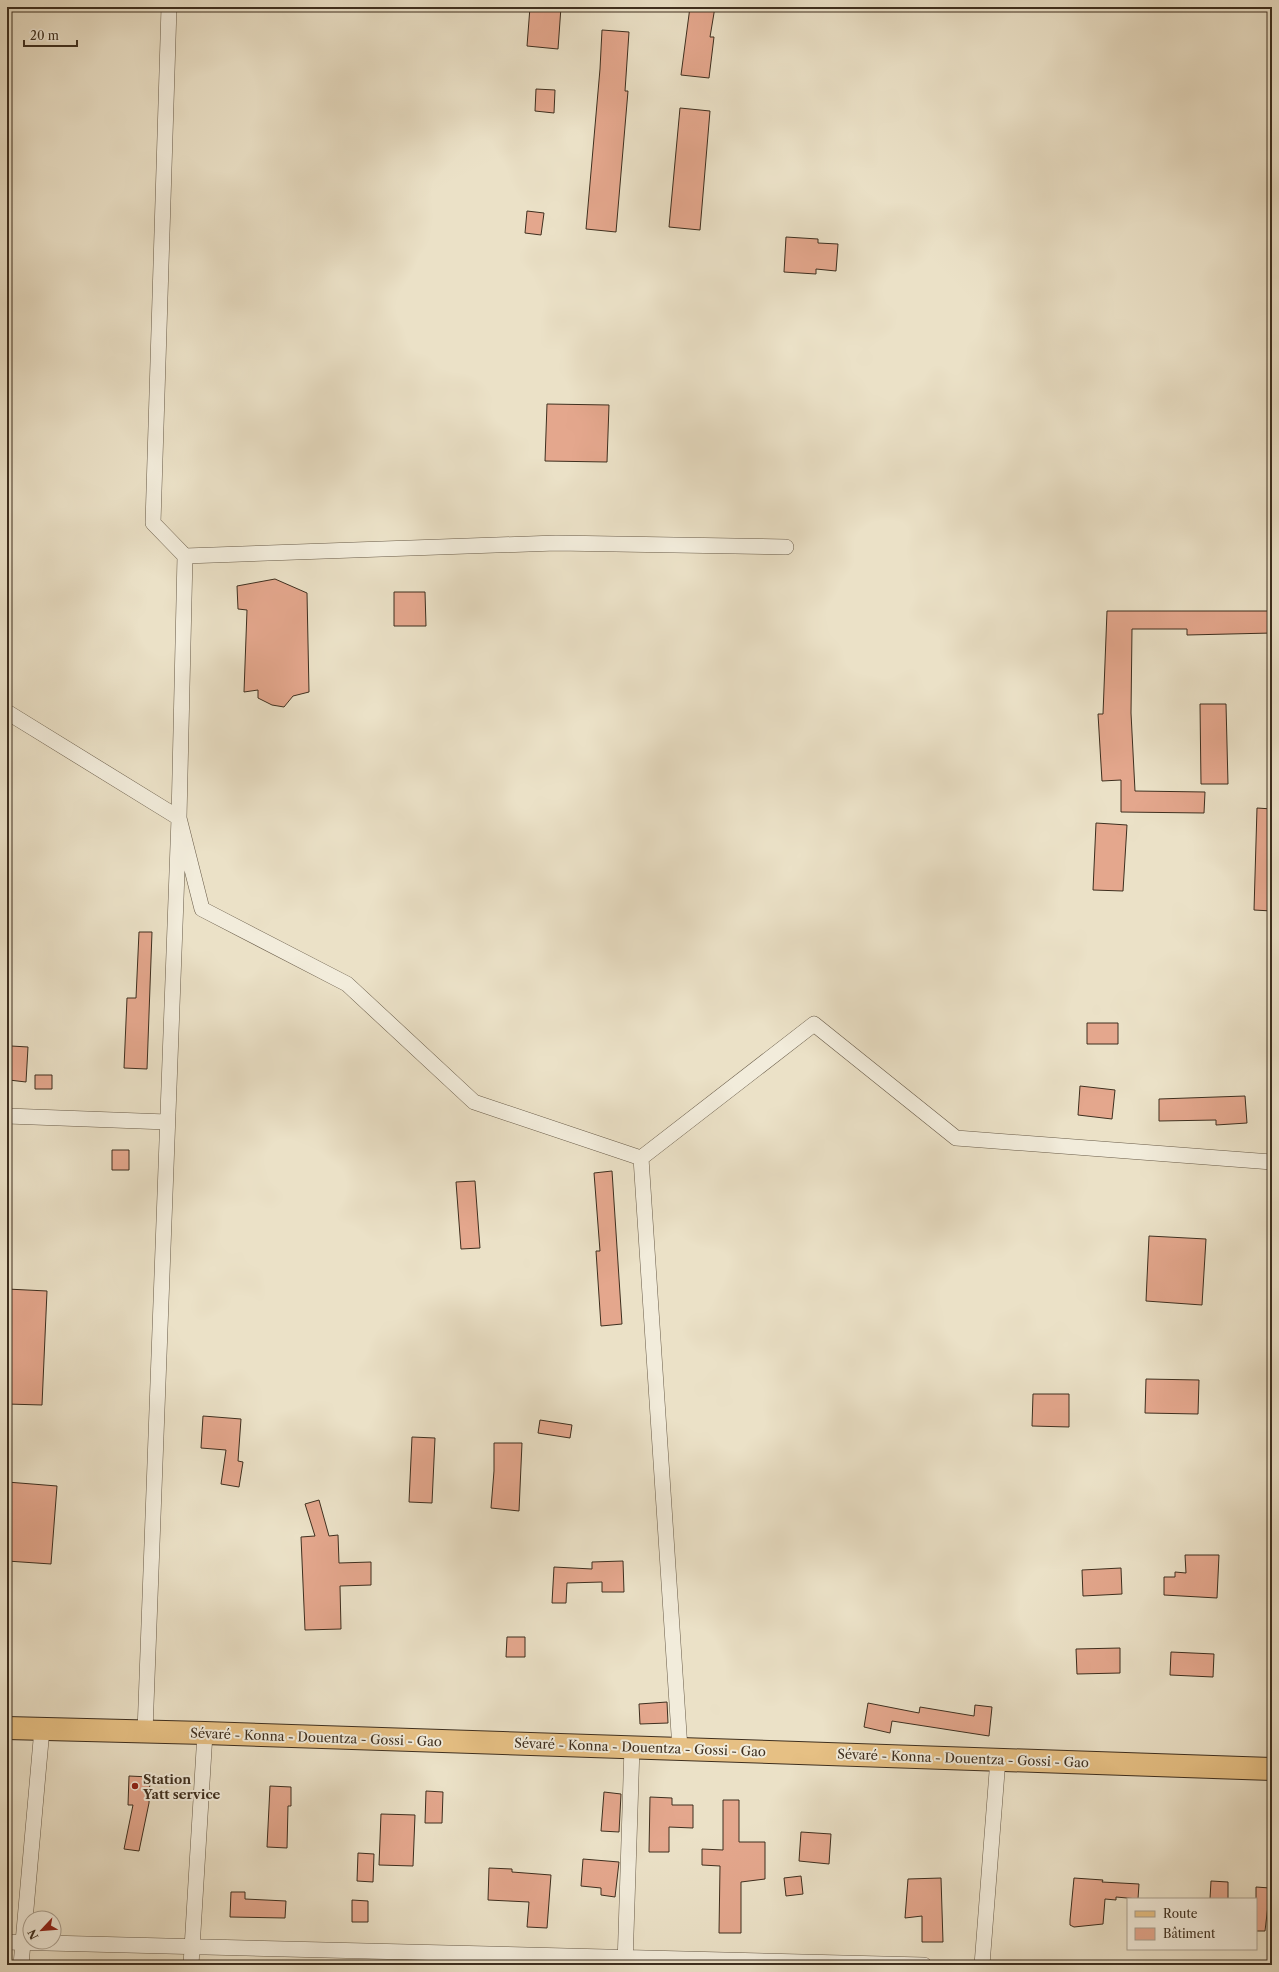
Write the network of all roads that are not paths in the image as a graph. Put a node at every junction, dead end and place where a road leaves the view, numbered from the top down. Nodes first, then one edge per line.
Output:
1 (169, 7) edge
2 (786, 547) dead end
3 (185, 556) junction
4 (7, 712) edge
5 (179, 818) junction
6 (7, 1116) edge
7 (167, 1122) junction
8 (641, 1158) junction
9 (1272, 1162) edge
10 (7, 1728) edge
11 (42, 1729) junction
12 (145, 1732) junction
13 (206, 1733) junction
14 (632, 1747) junction
15 (680, 1749) junction
16 (998, 1759) junction
17 (1272, 1769) edge
18 (26, 1910) edge
19 (7, 1942) edge
20 (22, 1942) edge
21 (62, 1943) edge
22 (192, 1947) junction
23 (22, 1950) edge
24 (626, 1961) edge
25 (818, 1964) edge
26 (21, 1965) edge
27 (191, 1965) edge
28 (924, 1965) edge
29 (982, 1965) edge

1 - 3 street
2 - 3 street
3 - 5 street
4 - 5 street
5 - 7 street
5 - 8 street
6 - 7 street
7 - 12 street
8 - 9 street
8 - 15 street
10 - 11 main road, Sévaré - Konna - Douentza - Gossi - Gao
11 - 12 main road, Sévaré - Konna - Douentza - Gossi - Gao
11 - 18 street
12 - 13 main road, Sévaré - Konna - Douentza - Gossi - Gao
13 - 14 main road, Sévaré - Konna - Douentza - Gossi - Gao
13 - 22 street
14 - 15 main road, Sévaré - Konna - Douentza - Gossi - Gao
14 - 24 street
15 - 16 main road, Sévaré - Konna - Douentza - Gossi - Gao
16 - 17 main road, Sévaré - Konna - Douentza - Gossi - Gao
16 - 29 street
19 - 20 street
21 - 22 street
22 - 24 street
22 - 27 street
23 - 26 street
24 - 25 street
25 - 28 street

